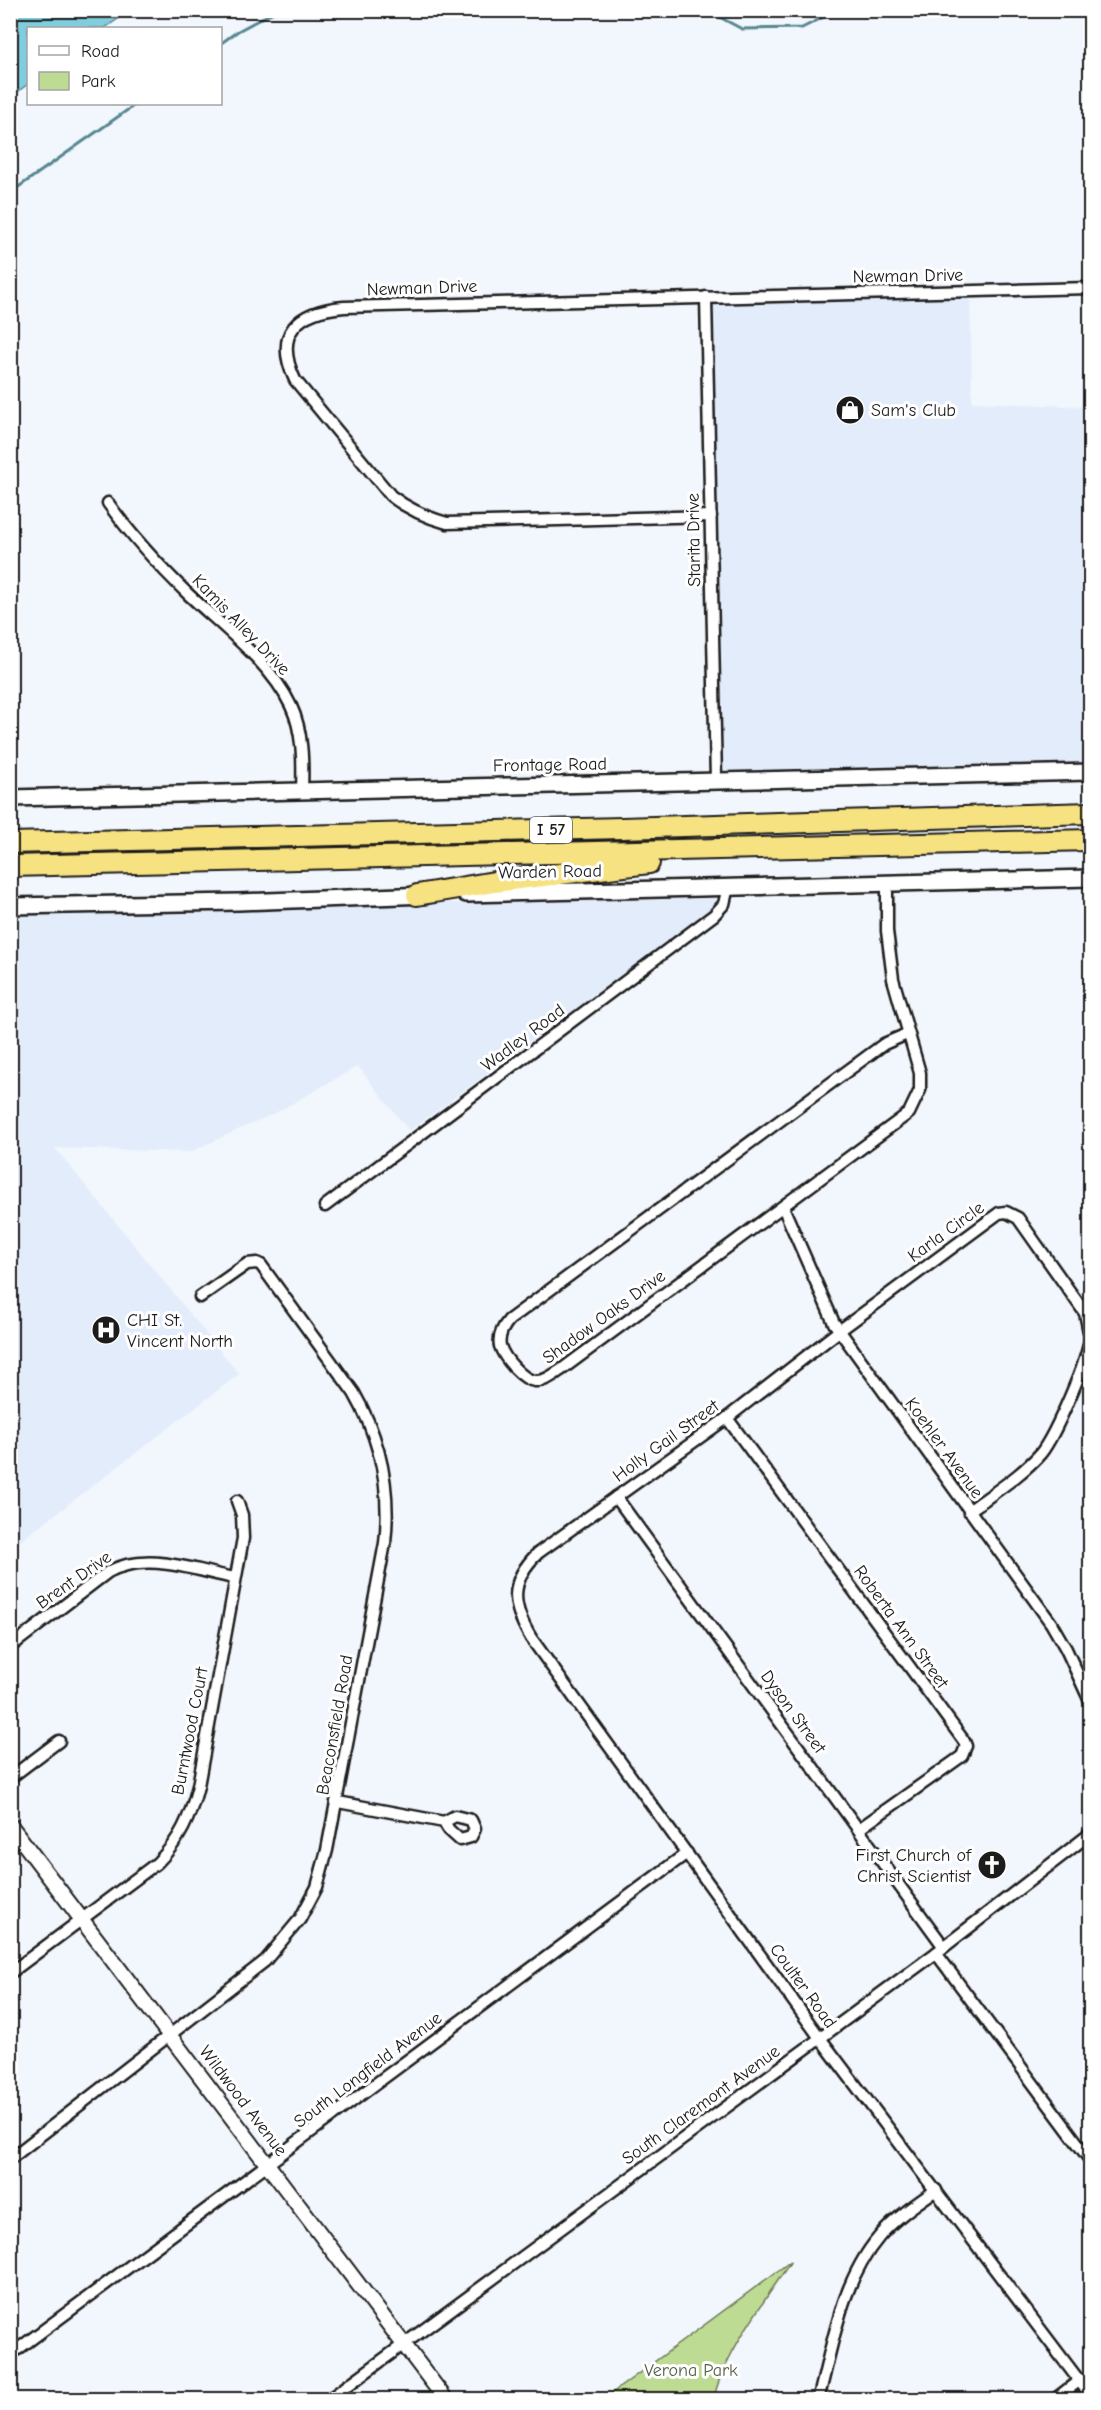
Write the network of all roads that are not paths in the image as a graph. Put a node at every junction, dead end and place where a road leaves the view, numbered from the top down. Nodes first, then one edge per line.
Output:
1 (1090, 288) edge
2 (706, 297) junction
3 (108, 503) dead end
4 (711, 516) junction
5 (1090, 772) edge
6 (716, 781) junction
7 (302, 791) junction
8 (10, 798) edge
9 (1090, 813) edge
10 (1090, 840) edge
11 (10, 843) edge
12 (764, 849) junction
13 (10, 866) edge
14 (1090, 878) edge
15 (886, 883) junction
16 (728, 887) junction
17 (417, 895) junction
18 (10, 906) edge
19 (907, 1034) junction
20 (325, 1206) dead end
21 (783, 1207) junction
22 (200, 1298) dead end
23 (839, 1331) junction
24 (1090, 1338) edge
25 (727, 1418) junction
26 (616, 1497) junction
27 (237, 1501) dead end
28 (969, 1511) junction
29 (234, 1578) junction
30 (518, 1583) joint
31 (10, 1647) edge
32 (1090, 1699) edge
33 (58, 1741) dead end
34 (10, 1778) edge
35 (338, 1802) junction
36 (444, 1822) dead end
37 (10, 1825) edge
38 (859, 1829) junction
39 (1090, 1834) edge
40 (687, 1853) junction
41 (80, 1920) junction
42 (940, 1950) junction
43 (10, 1973) edge
44 (170, 2034) junction
45 (820, 2038) junction
46 (10, 2159) edge
47 (1090, 2160) edge
48 (268, 2164) junction
49 (936, 2190) junction
50 (403, 2343) junction
51 (10, 2355) edge
52 (1080, 2380) junction
53 (1090, 2395) edge
54 (328, 2400) edge
55 (446, 2400) edge
56 (818, 2400) edge
57 (1054, 2400) edge

1 - 2 street, Newman Drive
2 - 4 street, Starita Drive
2 - 4 street, Newman Drive
3 - 7 street, Kamis Alley Drive
4 - 6 street, Starita Drive
5 - 6 main road, Frontage Road
6 - 7 main road, Frontage Road
7 - 8 main road, Frontage Road
9 - 11 highway, I 57
10 - 12 highway, I 57
12 - 13 highway, I 57
12 - 17 highway
14 - 15 main road, Warden Road
15 - 16 main road, Warden Road
15 - 19 street, Shadow Oaks Drive
16 - 17 main road, Warden Road
16 - 20 street, Wadley Road
17 - 18 main road, Warden Road
19 - 21 street, Shadow Oaks Drive
19 - 21 street, Shadow Oaks Drive
21 - 23 street, Koehler Avenue
22 - 35 street, Beaconsfield Road
23 - 24 street, Karla Circle
23 - 25 street, Holly Gail Street
23 - 28 street, Koehler Avenue
24 - 28 street, Karla Circle
25 - 26 street, Holly Gail Street
25 - 38 street, Roberta Ann Street
26 - 30 street, Holly Gail Street
26 - 38 street, Dyson Street
27 - 29 street, Burntwood Court
28 - 32 street, Koehler Avenue
29 - 31 street, Brent Drive
29 - 41 street, Burntwood Court
30 - 40 street, Coulter Road
33 - 34 street
35 - 36 street
35 - 44 street, Beaconsfield Road
37 - 41 street, Wildwood Avenue
38 - 42 street, Dyson Street
39 - 42 street, South Claremont Avenue
40 - 45 street, Coulter Road
40 - 48 street, South Longfield Avenue
41 - 43 street, Burntwood Court
41 - 44 street, Wildwood Avenue
42 - 45 street, South Claremont Avenue
42 - 47 street, Dyson Street
44 - 46 street, Beaconsfield Road
44 - 48 street, Wildwood Avenue
45 - 49 street, Coulter Road
45 - 50 street, South Claremont Avenue
48 - 50 street, Wildwood Avenue
48 - 51 street, South Longfield Avenue
49 - 52 street, Coulter Road
49 - 56 street
50 - 54 street, South Claremont Avenue
50 - 55 street, Wildwood Avenue
52 - 53 street, Coulter Road
52 - 57 street

